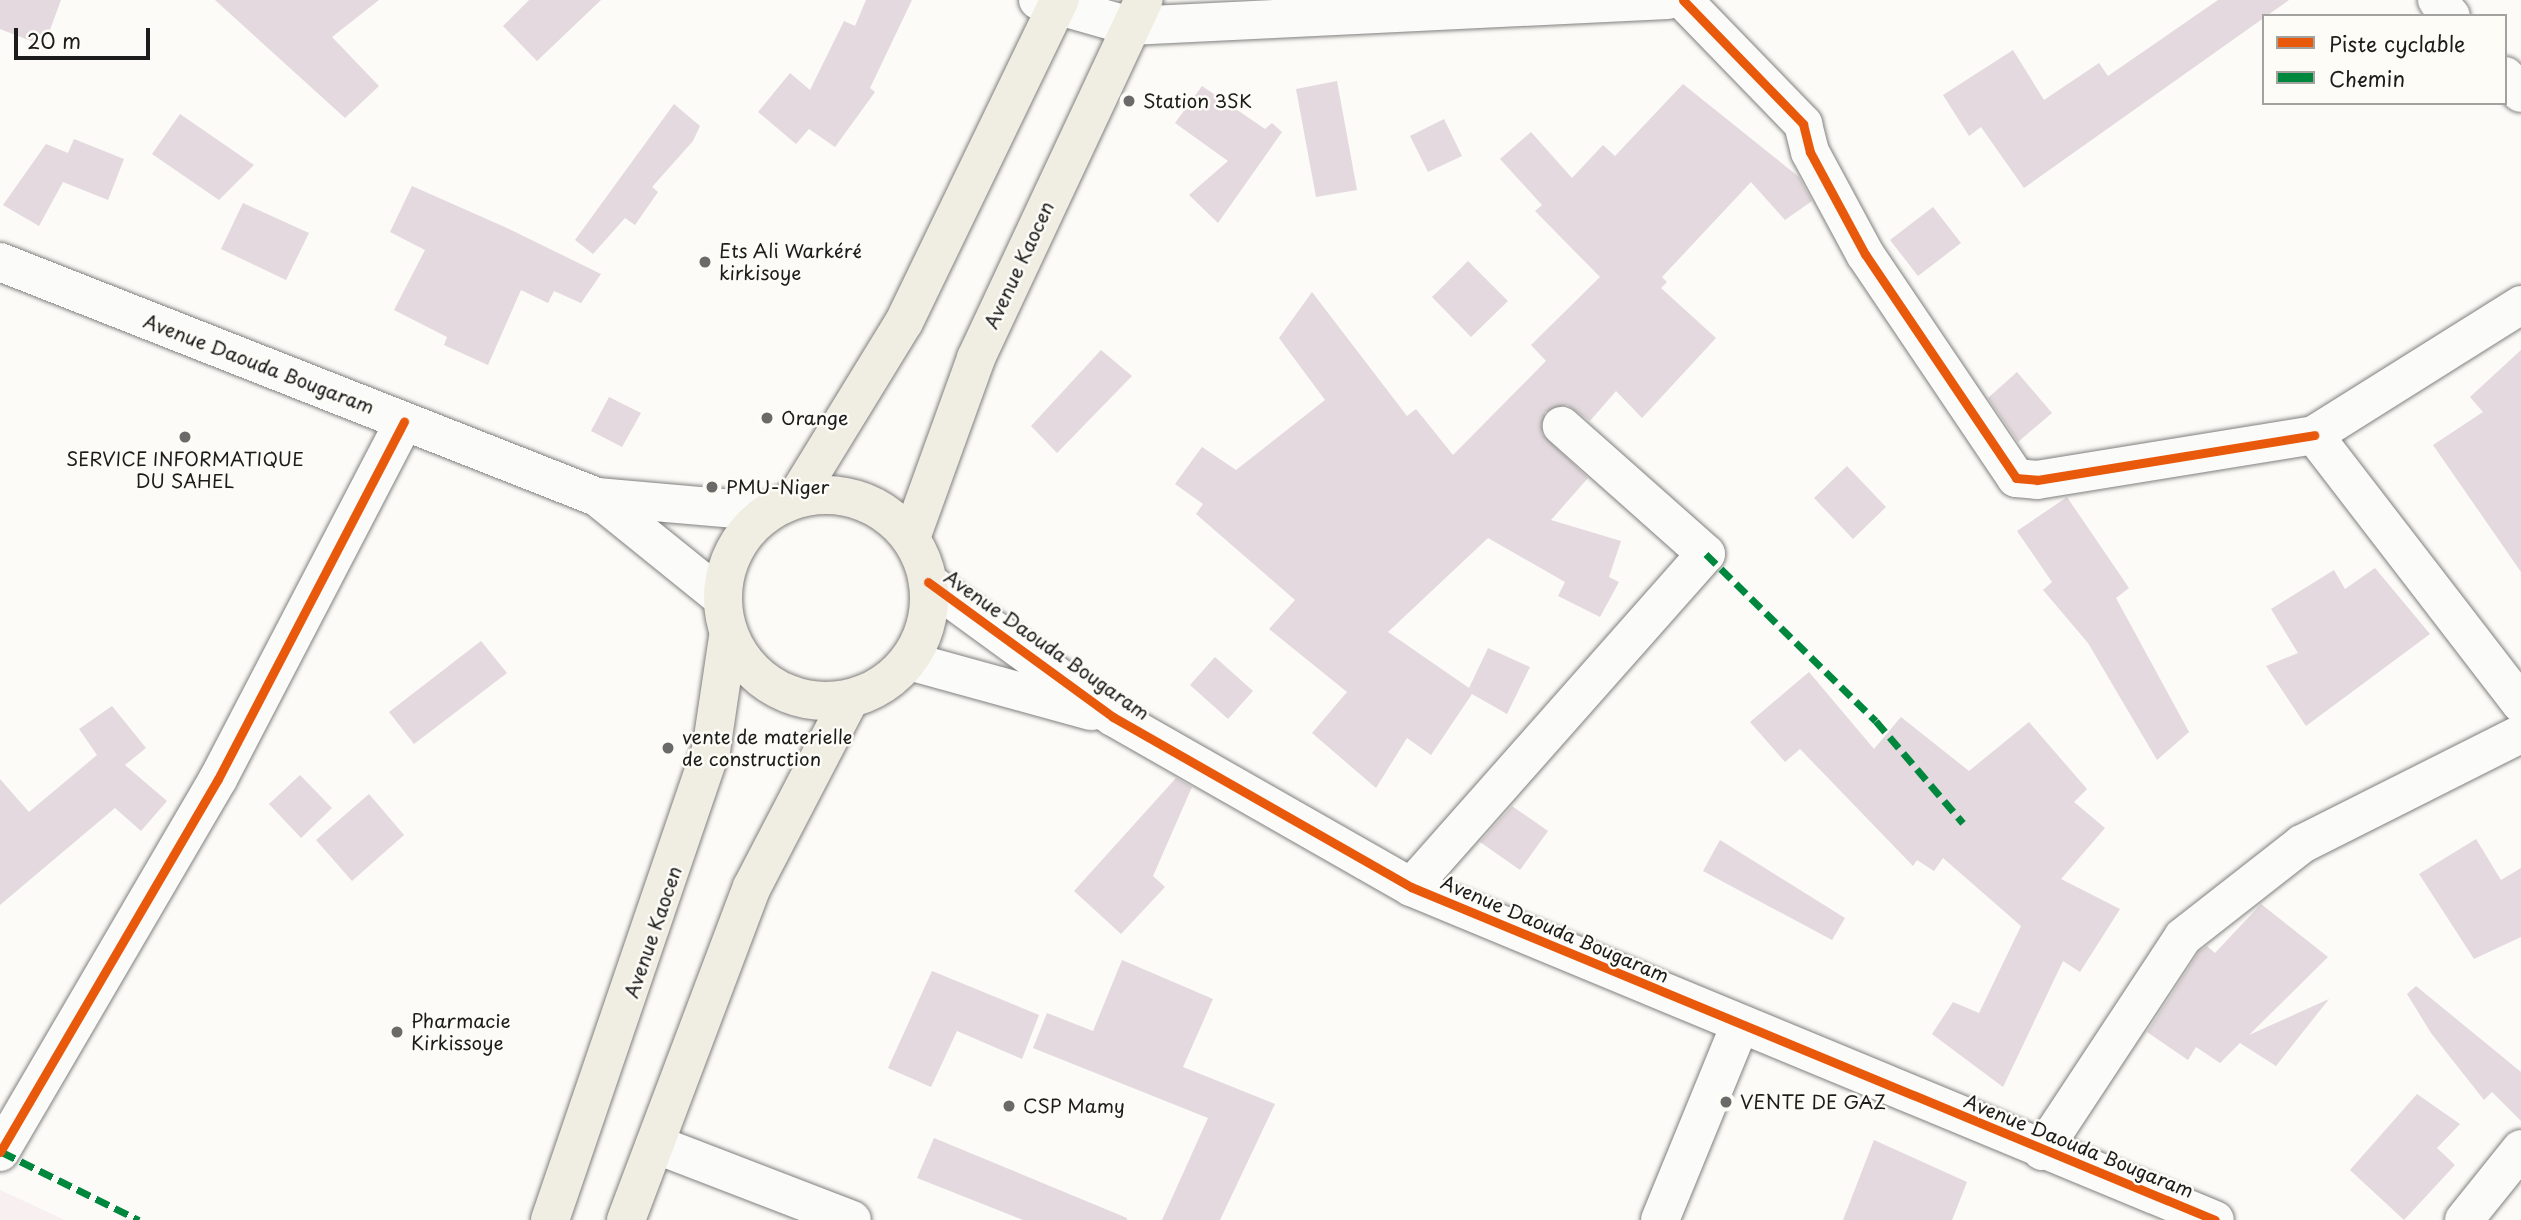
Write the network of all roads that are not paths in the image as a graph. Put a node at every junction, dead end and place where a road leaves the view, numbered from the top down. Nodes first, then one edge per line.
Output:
1 (1667, 0) edge
2 (1683, 0) edge
3 (2437, 0) edge
4 (1051, 2) edge
5 (1218, 12) edge
6 (1137, 13) edge
7 (2449, 14) edge
8 (2507, 78) edge
9 (2521, 93) edge
10 (0, 262) edge
11 (2521, 304) edge
12 (404, 421) junction
13 (1562, 426) dead end
14 (2314, 435) junction
15 (597, 497) junction
16 (782, 505) junction
17 (911, 538) junction
18 (928, 582) junction
19 (721, 597) junction
20 (728, 637) junction
21 (909, 661) junction
22 (850, 699) junction
23 (2521, 704) edge
24 (1113, 717) junction
25 (2521, 734) edge
26 (1410, 887) junction
27 (1740, 1025) junction
28 (655, 1144) junction
29 (2521, 1149) edge
30 (0, 1152) edge
31 (2042, 1152) junction
32 (550, 1220) edge
33 (626, 1220) edge
34 (852, 1220) edge
35 (1660, 1220) edge
36 (2215, 1220) edge
37 (2464, 1220) edge

1 - 5 street
2 - 14 street
3 - 7 street
4 - 6 street
4 - 16 highway
5 - 6 street
6 - 17 highway, Avenue Kaocen
8 - 9 street
10 - 12 street, Avenue Daouda Bougaram
11 - 14 street
12 - 15 street, Avenue Daouda Bougaram
12 - 30 street
13 - 26 street
14 - 23 street
15 - 16 street, Avenue Daouda Bougaram
15 - 19 street, Avenue Daouda Bougaram
16 - 17 highway
16 - 19 highway
17 - 18 highway
18 - 21 highway
18 - 24 street, Avenue Daouda Bougaram
19 - 20 highway
20 - 22 highway
20 - 32 highway, Avenue Kaocen
21 - 22 highway
21 - 24 street, Avenue Daouda Bougaram
22 - 28 highway
24 - 26 street, Avenue Daouda Bougaram
25 - 31 street
26 - 27 street, Avenue Daouda Bougaram
27 - 31 street, Avenue Daouda Bougaram
27 - 35 street
28 - 33 highway
28 - 34 street
29 - 37 street
31 - 36 street, Avenue Daouda Bougaram

